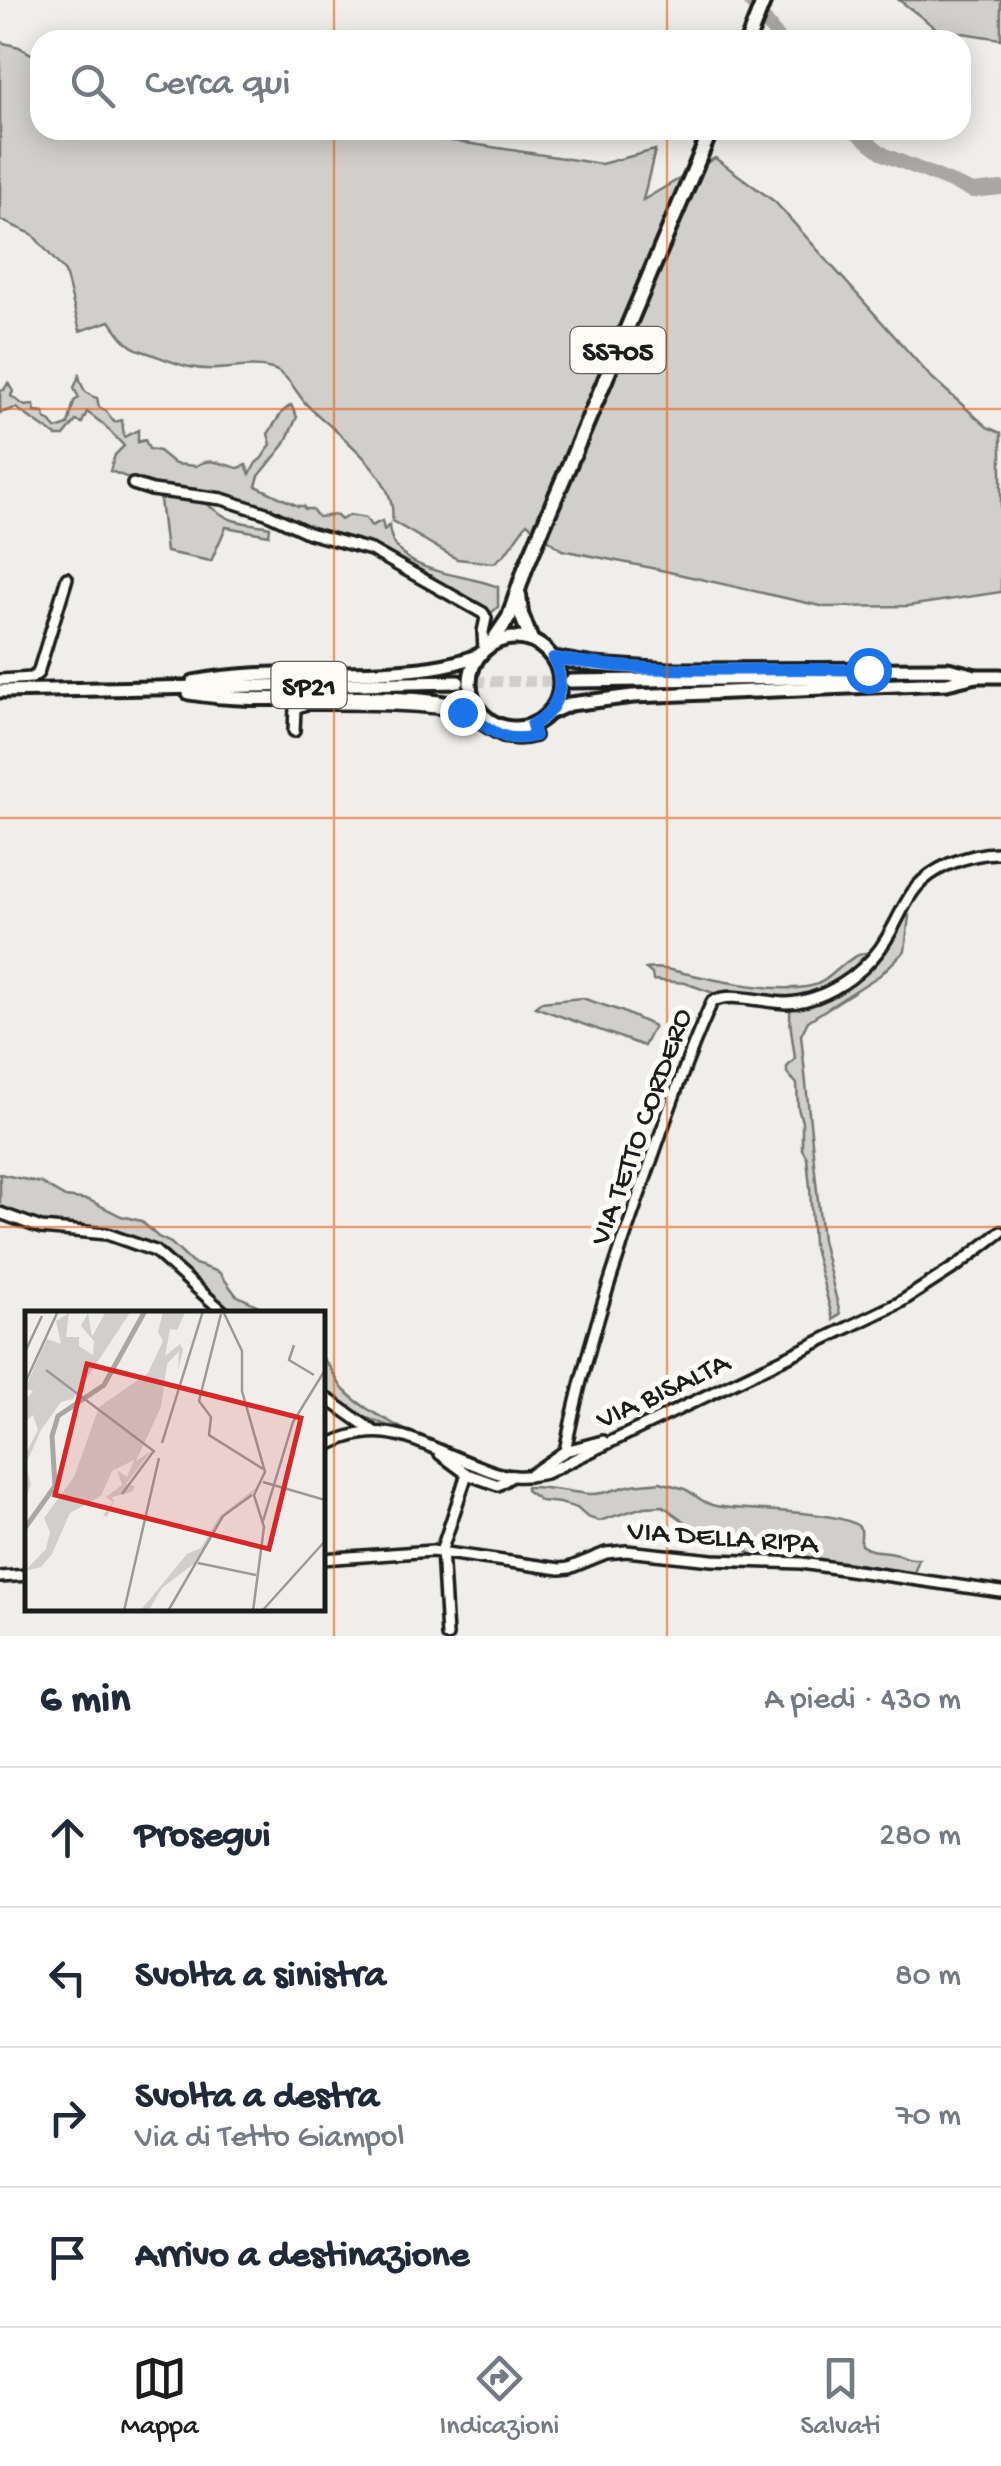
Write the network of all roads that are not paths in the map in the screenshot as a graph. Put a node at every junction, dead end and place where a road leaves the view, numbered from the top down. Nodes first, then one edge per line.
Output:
1 (764, 0) edge
2 (752, 30) edge
3 (707, 140) edge
4 (133, 484) dead end
5 (68, 578) dead end
6 (518, 586) junction
7 (531, 640) junction
8 (484, 650) junction
9 (553, 658) junction
10 (976, 676) junction
11 (1001, 676) edge
12 (0, 680) edge
13 (571, 680) tunnel mouth
14 (458, 682) tunnel mouth
15 (160, 688) junction
16 (0, 691) edge
17 (549, 713) junction
18 (486, 718) junction
19 (532, 725) junction
20 (294, 731) dead end
21 (1001, 852) edge
22 (0, 1212) edge
23 (1001, 1232) edge
24 (223, 1311) edge
25 (325, 1397) edge
26 (376, 1432) junction
27 (611, 1441) junction
28 (325, 1447) edge
29 (436, 1449) junction
30 (565, 1451) junction
31 (467, 1474) junction
32 (512, 1476) junction
33 (529, 1476) junction
34 (443, 1554) junction
35 (325, 1559) edge
36 (25, 1575) edge
37 (0, 1577) edge
38 (1001, 1592) edge
39 (447, 1636) edge

1 - 2 highway
3 - 6 highway, SS705
4 - 8 street
5 - 12 street
6 - 7 highway
6 - 8 highway, SS705
7 - 8 main road
7 - 9 main road
8 - 15 main road
8 - 18 main road
9 - 10 main road
9 - 17 main road
10 - 11 main road
10 - 13 main road
10 - 17 main road
14 - 15 main road, SP21
15 - 16 main road
15 - 18 main road
17 - 19 main road
18 - 19 main road
19 - 20 street
21 - 30 street, VIA TETTO CORDERO
22 - 24 street
23 - 27 street, VIA BISALTA
25 - 26 street
26 - 28 street, VIA BISALTA
26 - 29 street, VIA BISALTA
27 - 30 street
27 - 33 street, VIA BISALTA
29 - 31 street
29 - 32 street, VIA BISALTA
30 - 33 street
31 - 32 street
31 - 34 street
32 - 33 street, VIA BISALTA
34 - 35 street, VIA DELLA RIPA
34 - 38 street, VIA DELLA RIPA
34 - 39 street
36 - 37 street

